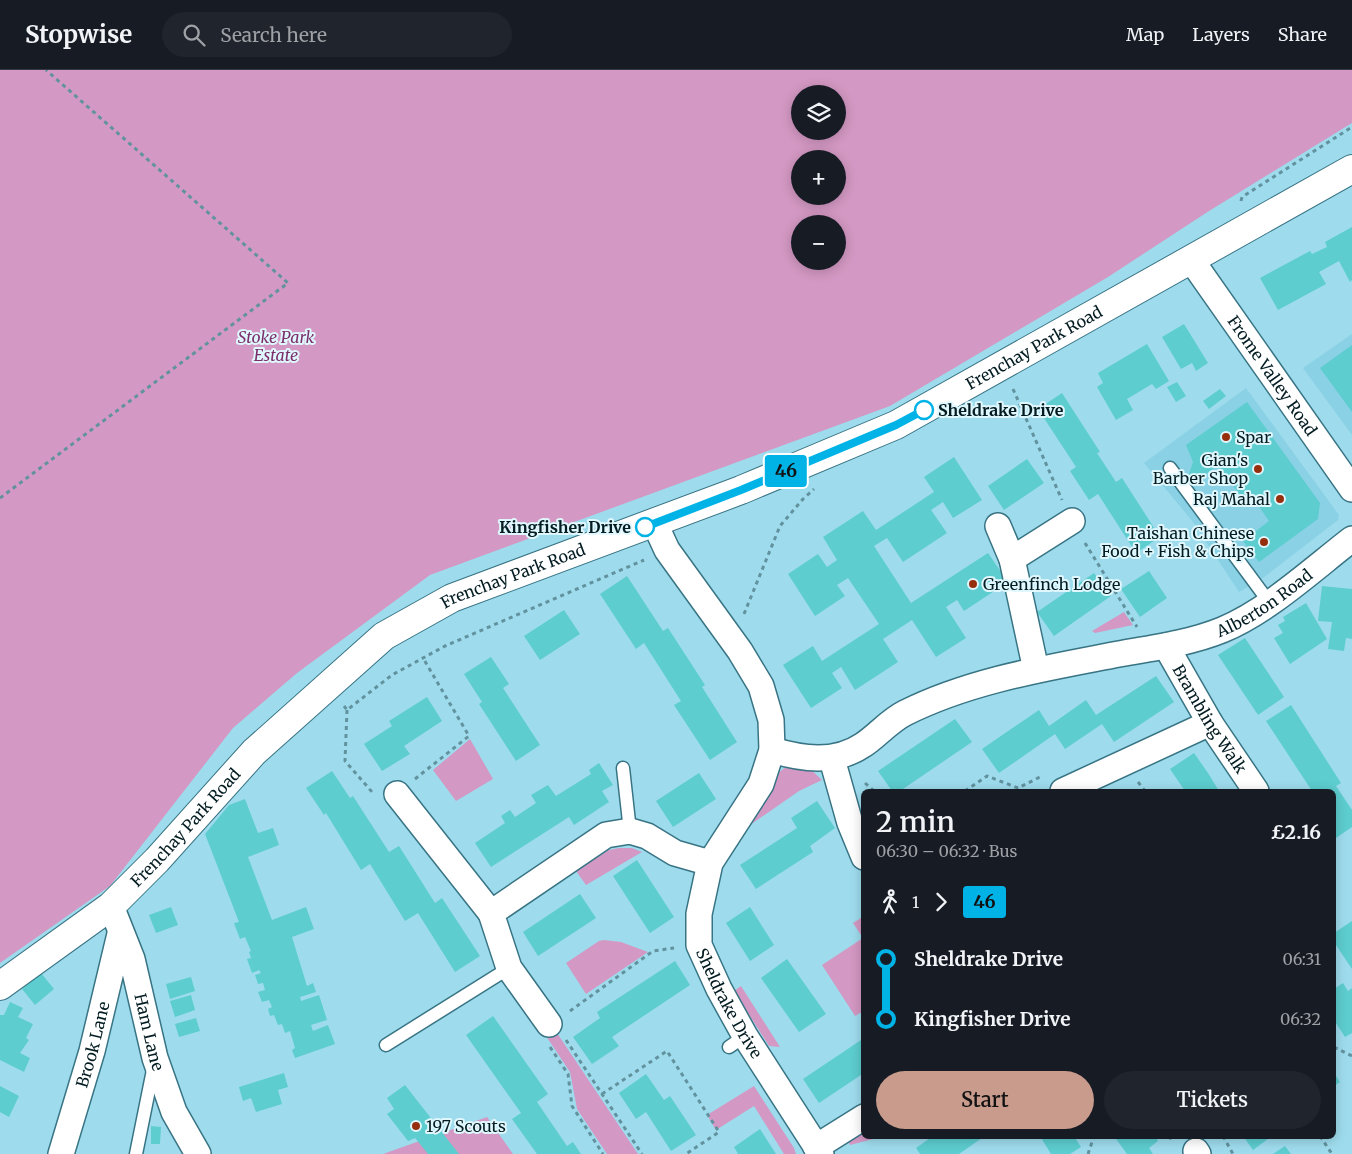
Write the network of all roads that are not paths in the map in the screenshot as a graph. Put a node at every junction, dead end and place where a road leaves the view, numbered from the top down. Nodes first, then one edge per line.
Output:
1 (1352, 169) edge
2 (1192, 261) junction
3 (1170, 468) dead end
4 (1352, 490) edge
5 (1072, 521) dead end
6 (655, 524) junction
7 (998, 526) dead end
8 (1352, 539) edge
9 (1012, 559) junction
10 (1269, 602) junction
11 (1166, 646) junction
12 (1036, 670) junction
13 (1210, 724) junction
14 (772, 750) junction
15 (832, 759) junction
16 (623, 768) dead end
17 (1067, 789) edge
18 (1255, 789) edge
19 (397, 794) road end
20 (630, 831) junction
21 (861, 850) edge
22 (710, 863) junction
23 (111, 906) junction
24 (491, 914) junction
25 (120, 934) junction
26 (509, 968) junction
27 (0, 986) edge
28 (550, 1030) road end
29 (386, 1045) dead end
30 (155, 1058) junction
31 (861, 1119) edge
32 (819, 1150) edge
33 (61, 1154) edge
34 (136, 1154) edge
35 (198, 1154) edge

1 - 2 main road, Frenchay Park Road
2 - 4 street, Frome Valley Road
2 - 6 main road, Frenchay Park Road
3 - 10 lane
5 - 9 street
6 - 14 street, Sheldrake Drive
6 - 23 main road, Frenchay Park Road
7 - 9 street
8 - 10 street, Alberton Road
9 - 12 street
10 - 11 street, Alberton Road
11 - 12 street
11 - 13 street, Brambling Walk
12 - 15 street
13 - 17 street
13 - 18 street, Brambling Walk
14 - 15 street
14 - 22 street, Sheldrake Drive
15 - 21 street
16 - 20 lane
19 - 24 street
20 - 22 street
20 - 24 street
22 - 32 street, Sheldrake Drive
23 - 25 street, Ham Lane
23 - 27 main road, Frenchay Park Road
24 - 26 street
25 - 30 street, Ham Lane
25 - 33 street, Brook Lane
26 - 28 street
26 - 29 lane
30 - 34 lane
30 - 35 street, Ham Lane
31 - 32 street

